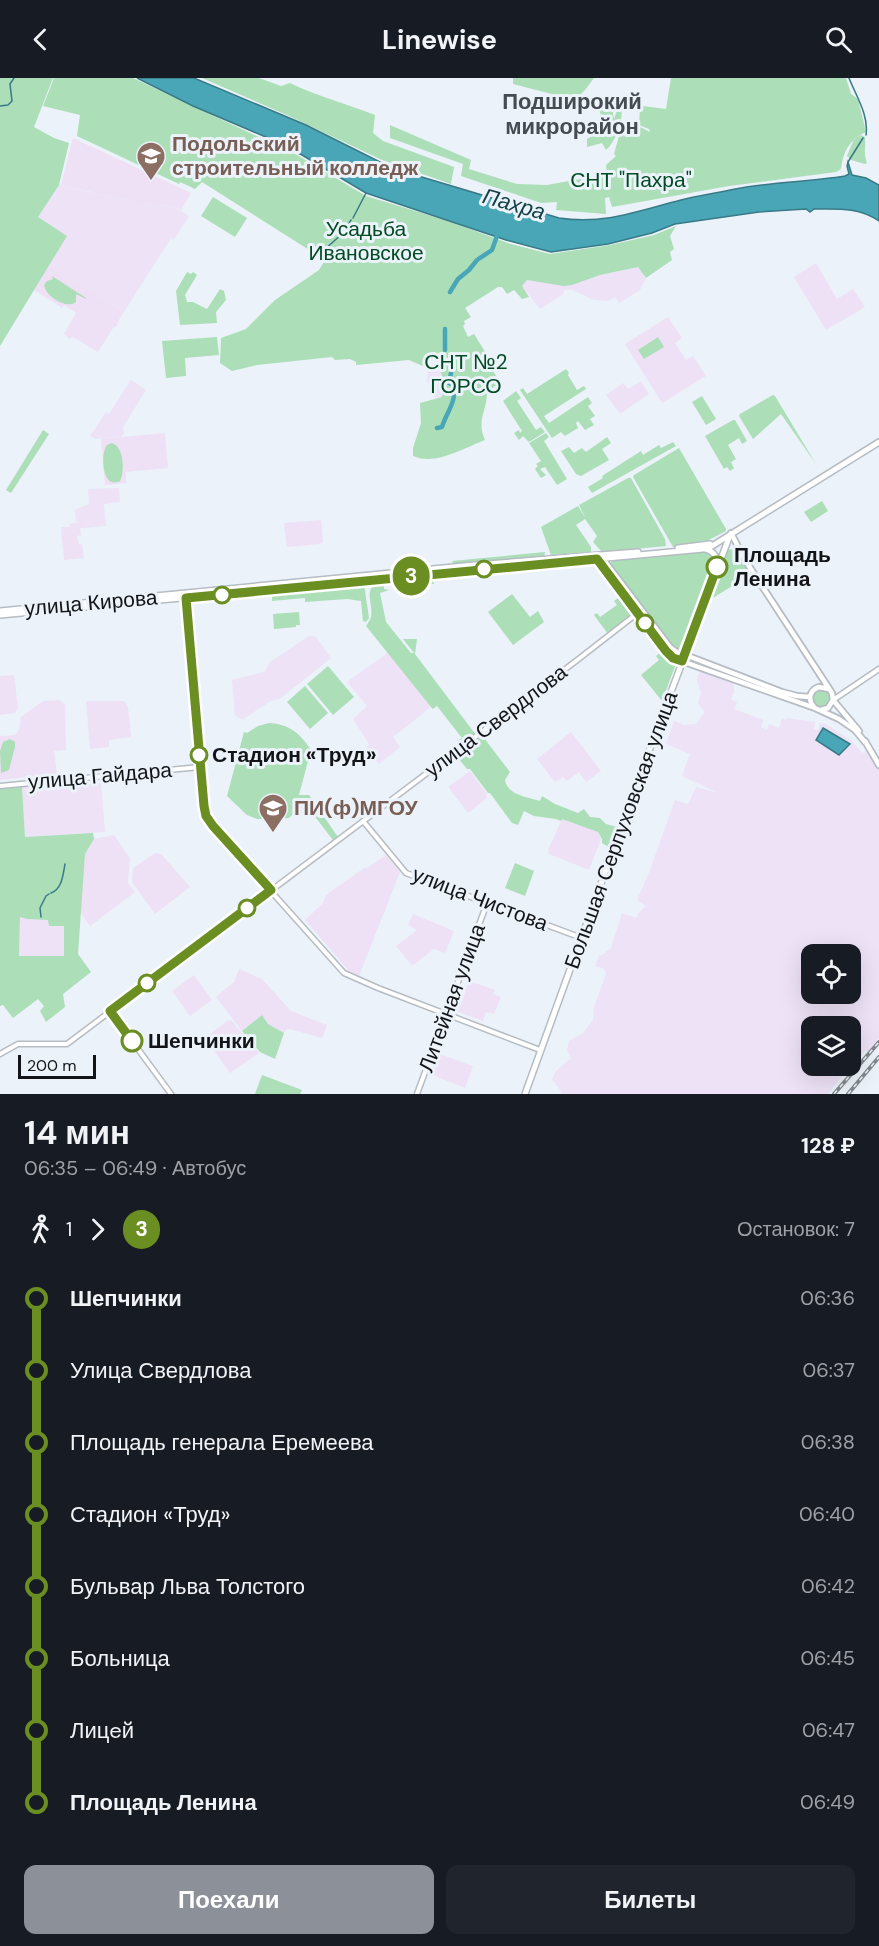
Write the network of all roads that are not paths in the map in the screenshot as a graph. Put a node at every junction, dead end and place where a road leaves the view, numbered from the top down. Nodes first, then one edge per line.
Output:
1 (879, 442) edge
2 (731, 533) junction
3 (717, 542) junction
4 (726, 542) junction
5 (737, 548) junction
6 (703, 549) junction
7 (599, 557) junction
8 (717, 567) junction
9 (450, 570) junction
10 (186, 598) junction
11 (639, 612) junction
12 (0, 613) edge
13 (683, 658) junction
14 (879, 669) edge
15 (831, 691) junction
16 (847, 691) junction
17 (810, 697) junction
18 (833, 700) junction
19 (817, 709) junction
20 (865, 742) junction
21 (879, 765) edge
22 (200, 767) junction
23 (0, 786) edge
24 (363, 821) junction
25 (271, 890) junction
26 (487, 903) junction
27 (582, 938) junction
28 (110, 1011) junction
29 (447, 1014) junction
30 (540, 1050) junction
31 (0, 1054) edge
32 (171, 1094) edge
33 (417, 1094) edge
34 (525, 1094) edge

1 - 2 main road
2 - 3 main road
2 - 4 main road
2 - 5 main road
3 - 4 main road
3 - 6 main road, улица Кирова
3 - 7 main road, улица Кирова
4 - 5 main road
4 - 8 main road
5 - 15 main road
6 - 7 main road, улица Кирова
6 - 8 main road
7 - 9 main road, улица Кирова
7 - 11 main road
8 - 13 main road, Большая Серпуховская улица
9 - 10 main road, улица Кирова
9 - 12 main road, улица Кирова
10 - 12 main road, улица Кирова
10 - 22 street
11 - 13 main road
11 - 13 main road
11 - 24 street, улица Свердлова
13 - 17 main road
13 - 19 main road
13 - 27 main road, Большая Серпуховская улица
14 - 16 street
15 - 16 street
15 - 17 main road
15 - 18 main road
16 - 18 street
17 - 19 main road
18 - 19 main road
18 - 20 main road
19 - 20 main road
20 - 21 main road
22 - 23 street, улица Гайдара
22 - 25 street
24 - 25 street, улица Свердлова
24 - 26 street, улица Чистова
25 - 28 street, улица Свердлова
25 - 29 street
26 - 27 street, улица Чистова
26 - 29 street, Литейная улица
27 - 30 main road, Большая Серпуховская улица
28 - 31 street, улица Свердлова
28 - 32 street
29 - 30 street
29 - 33 street, Литейная улица
30 - 34 main road, Большая Серпуховская улица

